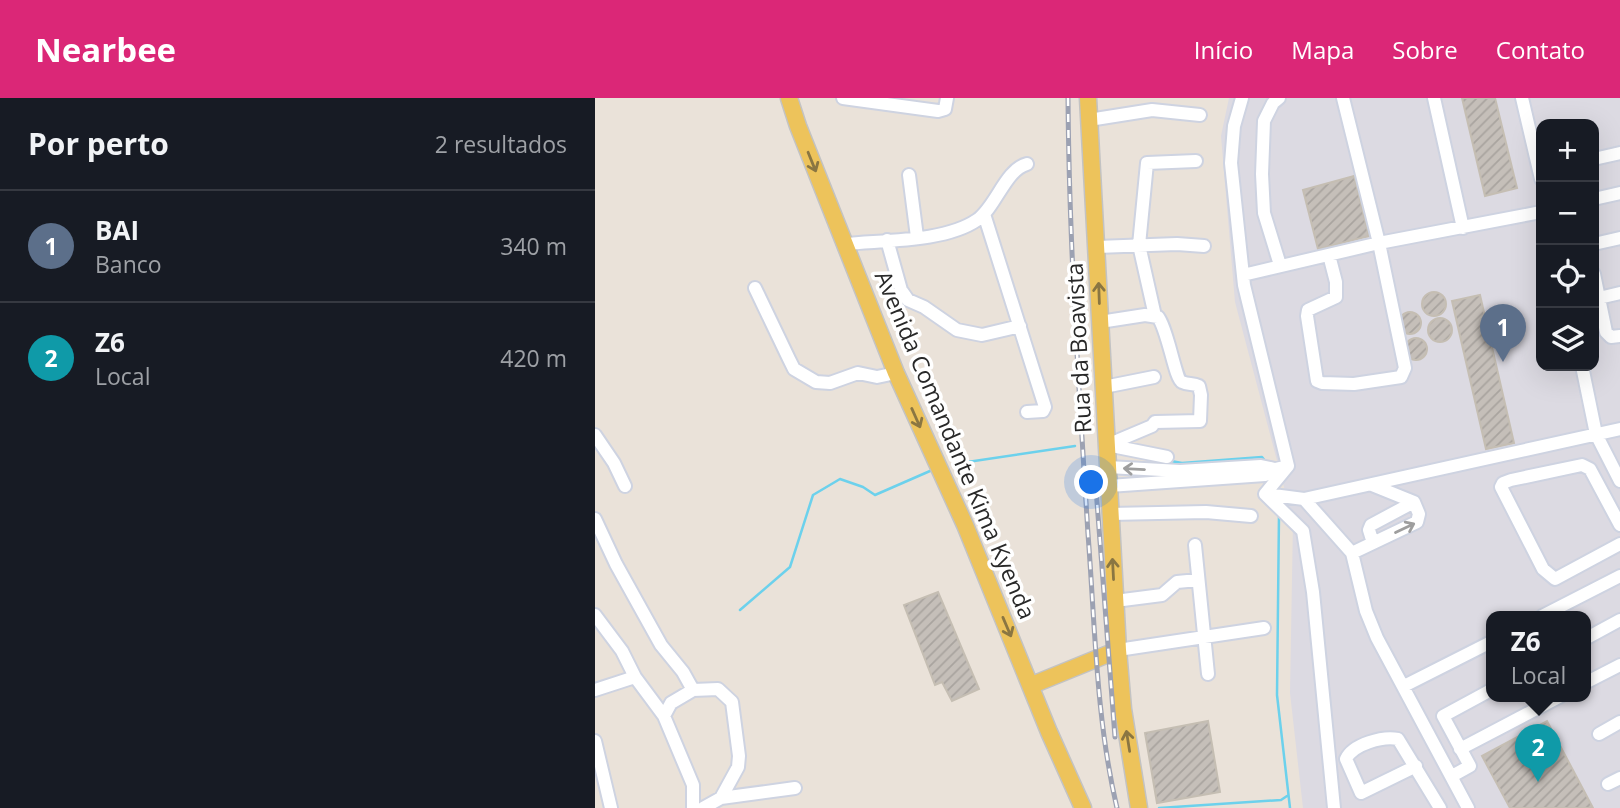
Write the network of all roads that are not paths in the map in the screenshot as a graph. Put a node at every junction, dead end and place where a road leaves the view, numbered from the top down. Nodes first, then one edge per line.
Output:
1 (789, 98) edge
2 (843, 98) edge
3 (947, 98) edge
4 (1088, 98) edge
5 (1135, 98) edge
6 (1243, 98) edge
7 (1279, 98) edge
8 (1343, 98) edge
9 (1434, 98) edge
10 (1522, 98) edge
11 (1135, 113) junction
12 (1200, 115) dead end
13 (1089, 120) junction
14 (1536, 153) edge
15 (1620, 153) edge
16 (1599, 158) edge
17 (1196, 161) dead end
18 (1027, 164) dead end
19 (909, 175) dead end
20 (1620, 193) edge
21 (1599, 198) edge
22 (1536, 213) edge
23 (984, 214) junction
24 (1463, 228) junction
25 (917, 237) junction
26 (1620, 238) edge
27 (887, 240) junction
28 (1379, 243) junction
29 (1599, 243) edge
30 (845, 244) junction
31 (1139, 245) junction
32 (1204, 246) dead end
33 (1097, 247) junction
34 (1329, 254) junction
35 (1280, 265) junction
36 (1243, 275) junction
37 (755, 288) dead end
38 (1620, 293) edge
39 (1599, 298) joint
40 (1155, 316) junction
41 (1100, 323) junction
42 (1020, 326) junction
43 (1620, 336) edge
44 (1583, 371) edge
45 (896, 373) junction
46 (1154, 377) dead end
47 (1104, 387) junction
48 (1027, 412) dead end
49 (1620, 429) edge
50 (1596, 434) junction
51 (595, 435) edge
52 (1107, 445) junction
53 (1167, 457) dead end
54 (1289, 466) junction
55 (1108, 467) junction
56 (1275, 469) junction
57 (1620, 481) edge
58 (1372, 485) junction
59 (625, 486) dead end
60 (1109, 486) junction
61 (1265, 494) junction
62 (1620, 498) edge
63 (1304, 499) junction
64 (1414, 502) junction
65 (1607, 504) junction
66 (1110, 514) junction
67 (1251, 516) dead end
68 (595, 519) edge
69 (1620, 526) edge
70 (1373, 543) junction
71 (1620, 544) edge
72 (1195, 545) dead end
73 (1352, 553) junction
74 (1620, 576) edge
75 (1198, 580) junction
76 (1115, 601) junction
77 (1552, 611) edge
78 (595, 615) edge
79 (1620, 620) edge
80 (1264, 628) dead end
81 (1591, 636) edge
82 (1203, 637) junction
83 (1486, 645) edge
84 (1119, 651) junction
85 (1620, 665) edge
86 (1209, 674) dead end
87 (635, 677) junction
88 (1591, 681) edge
89 (1032, 685) junction
90 (1404, 686) junction
91 (595, 690) edge
92 (693, 690) junction
93 (1486, 693) edge
94 (1550, 702) edge
95 (664, 716) junction
96 (1620, 722) edge
97 (1599, 734) dead end
98 (595, 740) edge
99 (1460, 749) junction
100 (1416, 766) junction
101 (1452, 776) junction
102 (1620, 778) edge
103 (1608, 784) dead end
104 (795, 788) dead end
105 (721, 798) junction
106 (1434, 806) edge
107 (611, 808) edge
108 (693, 808) edge
109 (703, 808) edge
110 (1083, 808) edge
111 (1139, 808) edge
112 (1334, 808) edge
113 (1468, 808) edge

1 -> 30 main road, Avenida Comandante Kima Kyenda
2 - 3 street
4 - 13 main road, Rua da Boavista
5 - 11 street
6 - 36 street
7 - 35 street
8 - 28 street
9 - 24 street
10 - 14 street
11 - 12 street
11 - 13 street
13 - 33 main road, Rua da Boavista
15 - 16 street
17 - 31 street
18 - 23 street
19 - 25 street
20 - 21 street
22 - 24 street
23 - 25 street
23 - 42 street
24 - 28 street
25 - 27 street
26 - 29 street
27 - 30 street
27 - 42 street
28 - 34 street
28 - 34 street
30 - 45 main road, Avenida Comandante Kima Kyenda
31 - 32 street
31 - 33 street
31 - 40 street
41 -> 33 main road, Rua da Boavista
34 - 35 street
35 - 36 street
36 - 54 street
37 - 45 street
38 - 39 street
39 - 43 street
40 - 41 street
40 - 52 street
41 - 47 main road, Rua da Boavista
42 - 48 street
44 - 50 street
45 -> 89 main road, Avenida Comandante Kima Kyenda
46 - 47 street
47 - 52 main road, Rua da Boavista
49 - 50 street
50 - 57 street
50 - 58 street
51 - 59 street
52 - 53 street
52 - 55 main road, Rua da Boavista
54 - 56 street
54 - 61 street
56 -> 55 street
55 - 60 main road, Rua da Boavista
56 - 60 street
58 - 63 street
58 - 64 street
60 - 66 main road, Rua da Boavista
61 - 63 street
61 - 112 street
62 - 65 street
63 - 73 street
64 - 70 street
70 -> 64 street
65 - 69 street
65 - 71 street
66 - 67 street
76 -> 66 main road, Rua da Boavista
68 - 92 street
70 - 73 street
72 - 75 street
73 - 90 street
74 - 77 street
75 - 76 street
75 - 82 street
76 - 84 main road, Rua da Boavista
78 - 87 street
79 - 81 street
80 - 82 street
82 - 84 street
82 - 86 street
83 - 90 street
84 - 89 main road
111 -> 84 main road, Rua da Boavista
85 - 88 street
87 - 91 street
87 - 95 street
89 - 110 main road, Avenida Comandante Kima Kyenda
90 - 101 street
92 - 95 street
92 - 105 street
93 - 99 street
94 - 99 street
95 - 108 street
96 - 97 street
98 - 107 street
99 - 101 street
100 - 100 street
100 - 106 street
101 - 113 street
102 - 103 street
104 - 105 street
105 - 109 street

